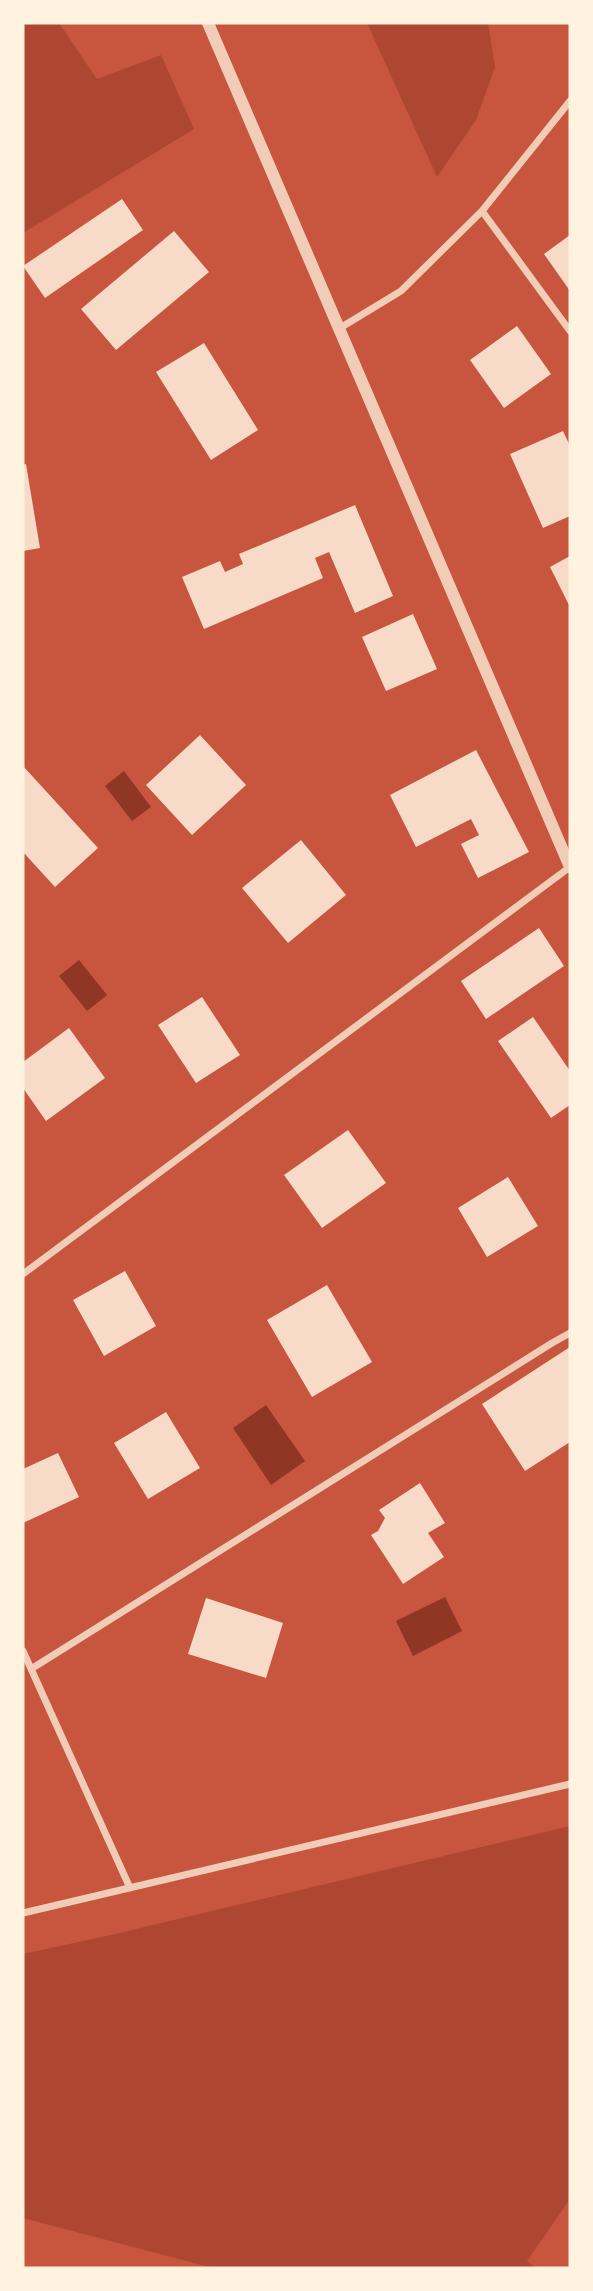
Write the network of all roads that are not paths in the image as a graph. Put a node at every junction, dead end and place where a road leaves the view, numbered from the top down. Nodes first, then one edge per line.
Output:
1 (208, 23) edge
2 (570, 101) edge
3 (482, 211) junction
4 (340, 328) junction
5 (570, 331) edge
6 (570, 867) edge
7 (23, 1274) edge
8 (570, 1333) edge
9 (23, 1651) edge
10 (30, 1668) junction
11 (570, 1784) edge
12 (130, 1888) junction
13 (23, 1913) edge

1 - 4 street
2 - 3 street
3 - 4 street
3 - 5 street
4 - 6 street
6 - 7 street
8 - 10 street
9 - 10 street
10 - 12 street
11 - 12 street
12 - 13 street

